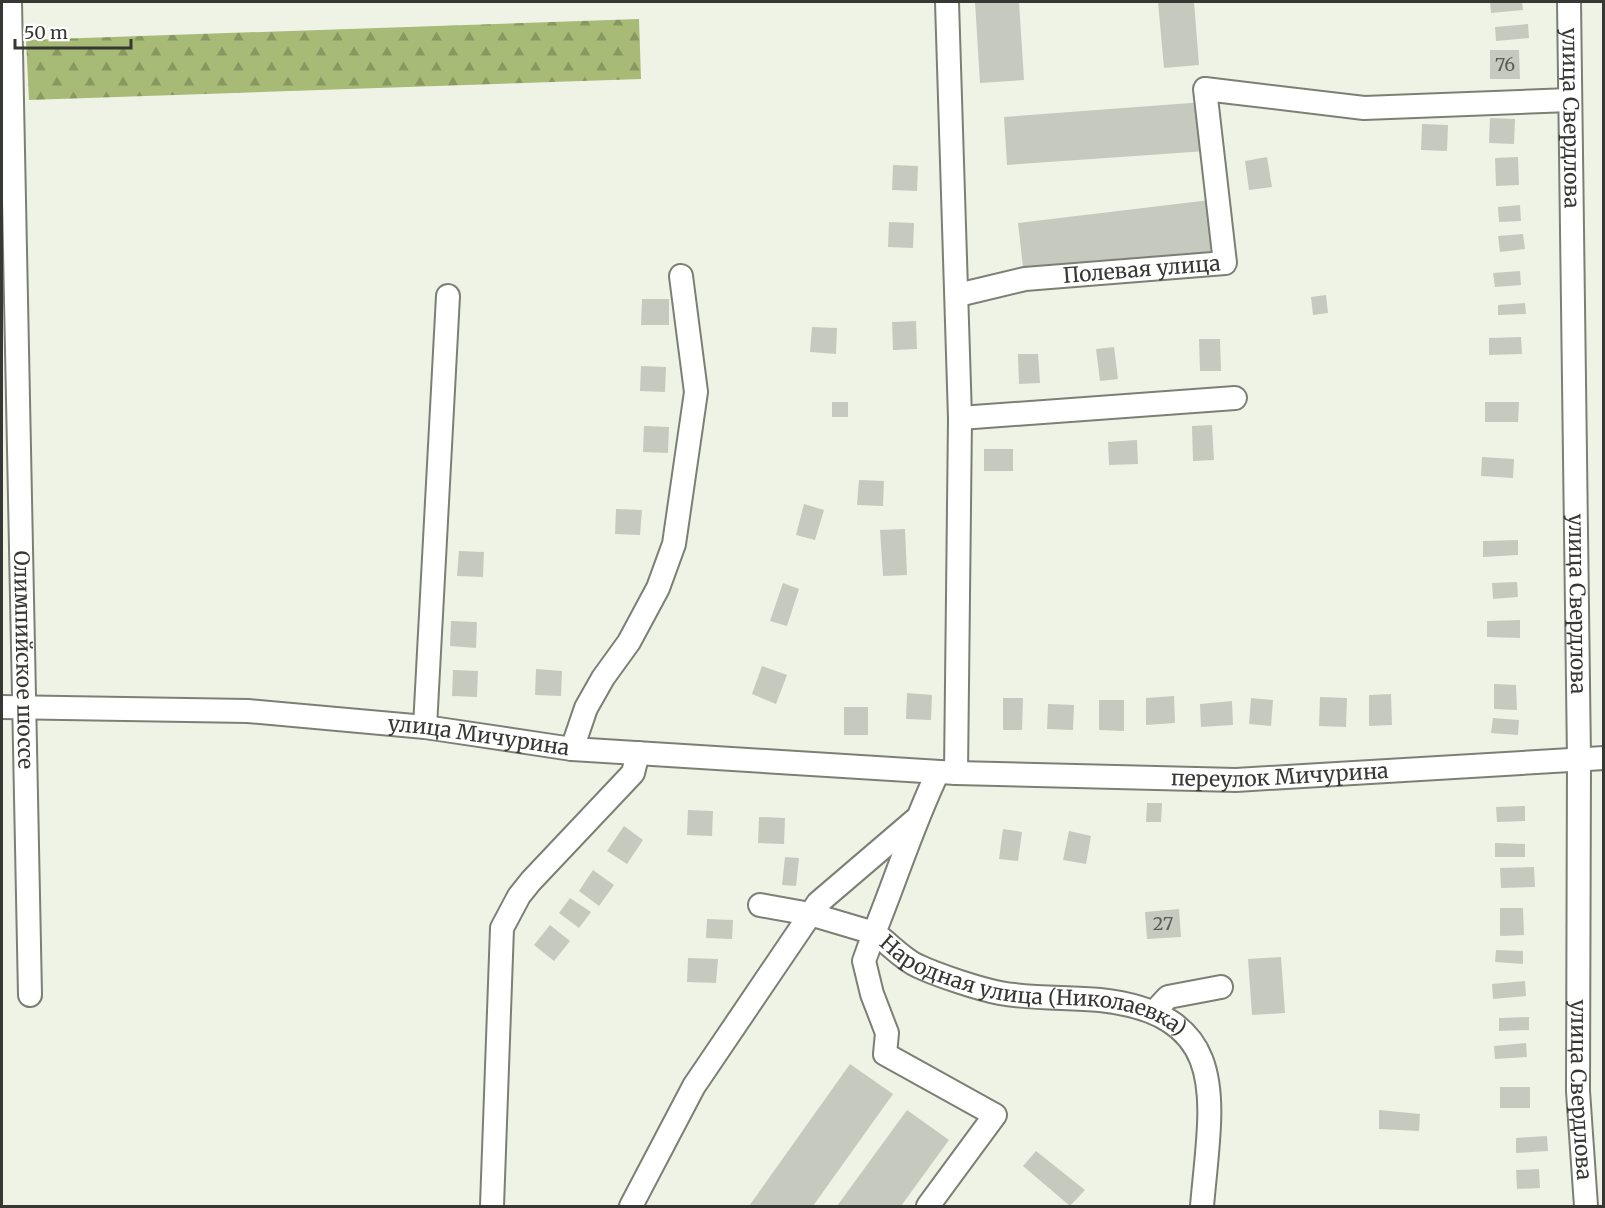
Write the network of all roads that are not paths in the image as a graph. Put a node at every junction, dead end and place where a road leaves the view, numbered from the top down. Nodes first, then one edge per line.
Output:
1 (10, 2) edge
2 (947, 2) edge
3 (1569, 2) edge
4 (1570, 100) junction
5 (681, 276) dead end
6 (958, 295) junction
7 (448, 296) dead end
8 (1235, 398) dead end
9 (960, 418) junction
10 (12, 708) edge
11 (425, 727) junction
12 (572, 749) junction
13 (638, 753) junction
14 (1604, 758) edge
15 (1579, 759) junction
16 (947, 773) junction
17 (915, 820) junction
18 (760, 905) dead end
19 (810, 914) junction
20 (874, 933) junction
21 (1221, 987) dead end
22 (30, 995) dead end
23 (1155, 1011) junction
24 (492, 1206) edge
25 (631, 1206) edge
26 (928, 1206) edge
27 (1202, 1206) edge
28 (1586, 1206) edge

1 - 10 street, Олимпийское шоссе
2 - 6 street
3 - 4 street, улица Свердлова
4 - 6 street, Полевая улица
4 - 15 street, улица Свердлова
5 - 12 street
6 - 9 street
7 - 11 street
8 - 9 street
9 - 16 street
10 - 11 street, улица Мичурина
10 - 22 street, Олимпийское шоссе
11 - 12 street, улица Мичурина
12 - 13 street, улица Мичурина
13 - 16 street, улица Мичурина
13 - 24 street
14 - 15 street, переулок Мичурина
15 - 16 street, переулок Мичурина
15 - 28 street, улица Свердлова
16 - 17 street, Народная улица (Николаевка)
17 - 19 street
17 - 20 street, Народная улица (Николаевка)
18 - 19 street
19 - 20 street
19 - 25 street
20 - 23 street, Народная улица (Николаевка)
20 - 26 street
21 - 23 street
23 - 27 street, Народная улица (Николаевка)

